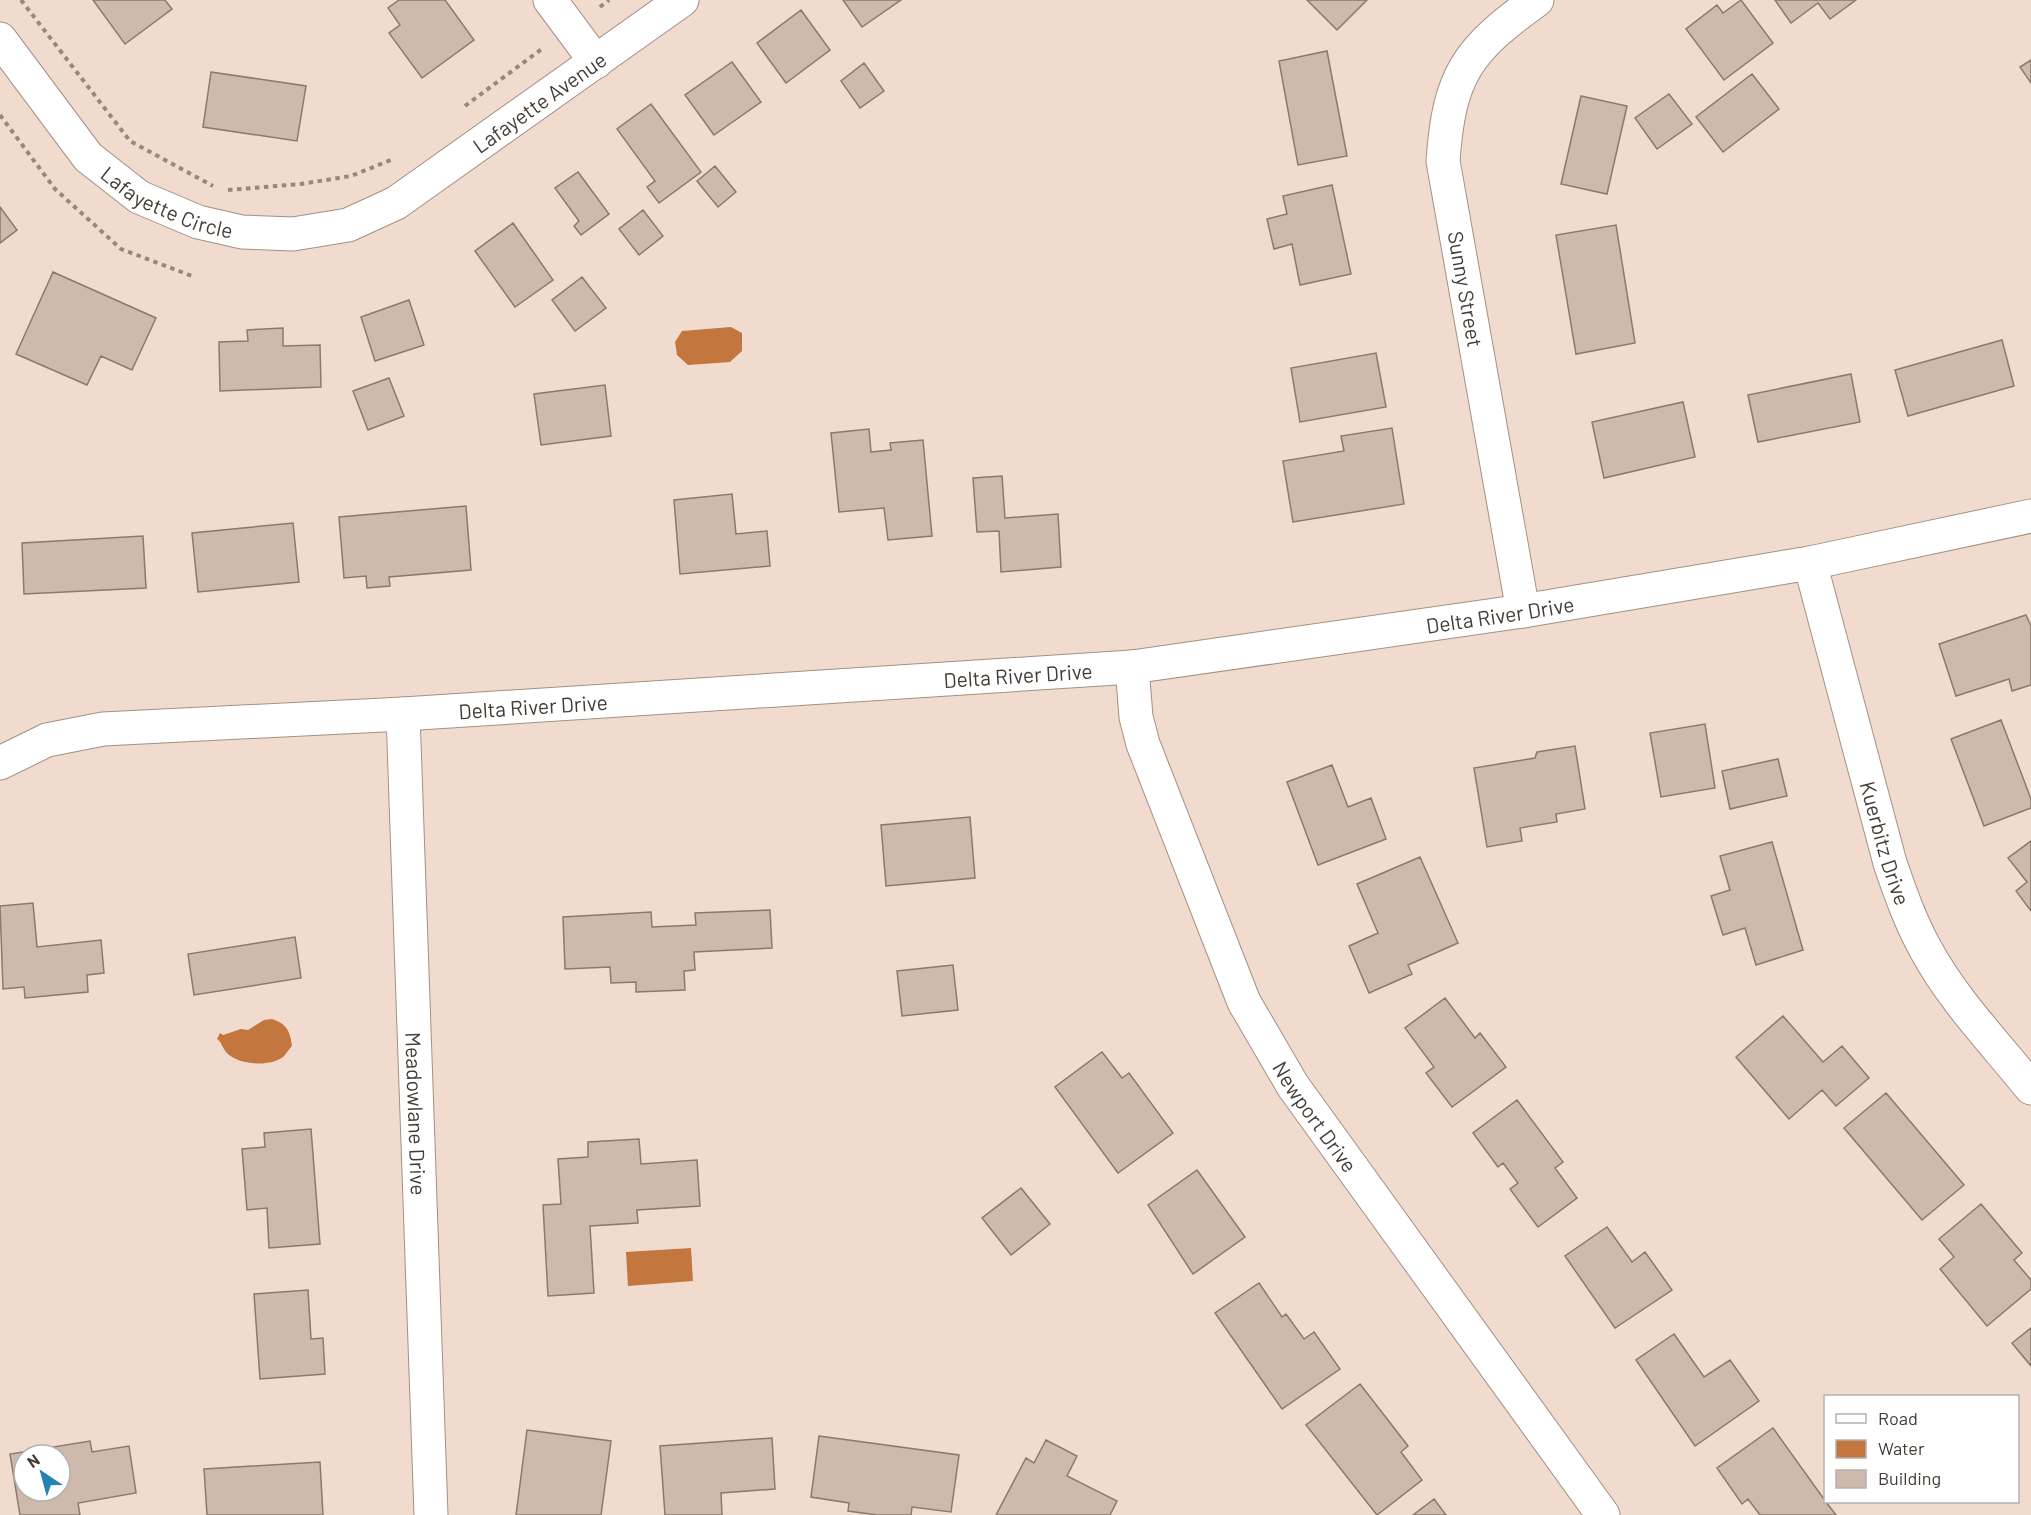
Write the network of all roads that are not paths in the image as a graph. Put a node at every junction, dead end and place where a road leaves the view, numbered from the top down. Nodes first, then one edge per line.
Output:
1 (550, 0) edge
2 (682, 0) edge
3 (1537, 0) edge
4 (0, 39) edge
5 (596, 62) junction
6 (396, 203) joint
7 (2031, 516) edge
8 (1810, 563) junction
9 (1523, 611) junction
10 (1131, 667) junction
11 (403, 714) junction
12 (0, 763) edge
13 (2031, 1088) edge
14 (431, 1515) edge
15 (1603, 1515) edge

1 - 5 street
2 - 5 street, Lafayette Avenue
3 - 9 street, Sunny Street
4 - 6 street, Lafayette Circle
5 - 6 street, Lafayette Avenue
7 - 8 street, Delta River Drive
8 - 9 street, Delta River Drive
8 - 13 street, Kuerbitz Drive
9 - 10 street, Delta River Drive
10 - 11 street, Delta River Drive
10 - 15 street, Newport Drive
11 - 12 street, Delta River Drive
11 - 14 street, Meadowlane Drive

